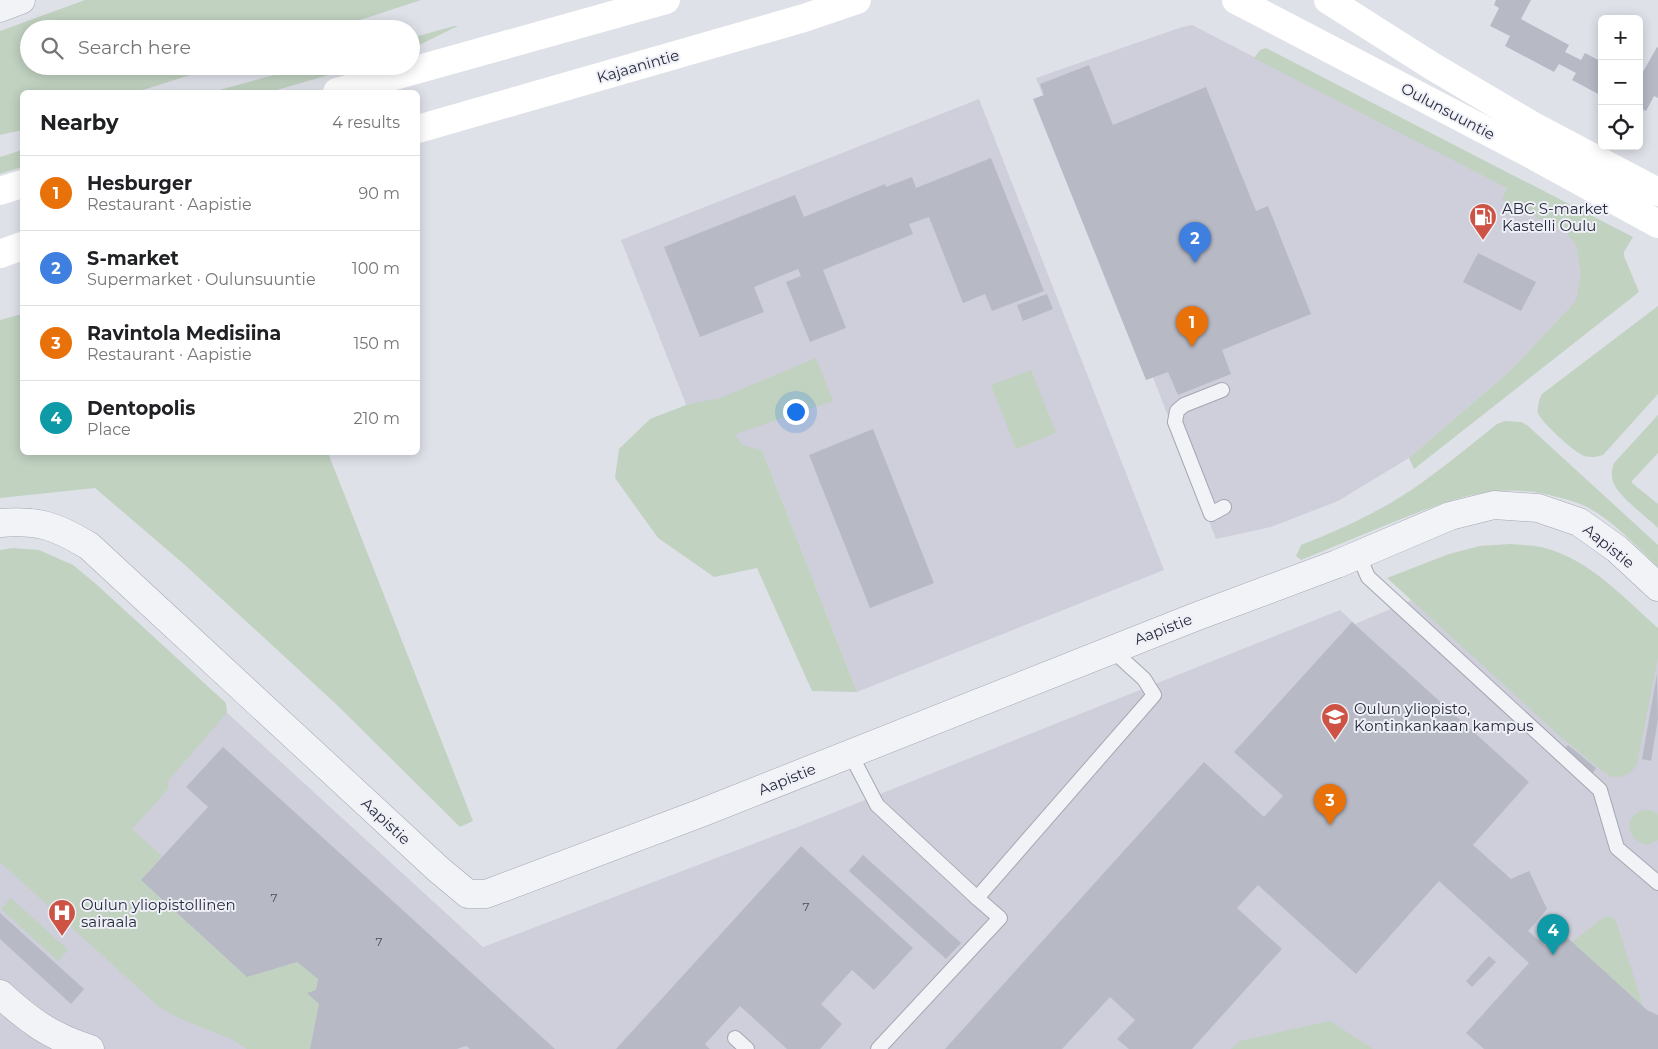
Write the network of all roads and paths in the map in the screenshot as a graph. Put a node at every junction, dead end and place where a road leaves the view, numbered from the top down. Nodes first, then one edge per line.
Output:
1 (21, 0) edge
2 (666, 0) edge
3 (857, 0) edge
4 (1236, 0) edge
5 (1328, 0) edge
6 (0, 8) edge
7 (420, 69) edge
8 (398, 75) edge
9 (344, 90) edge
10 (420, 128) edge
11 (20, 185) edge
12 (0, 191) edge
13 (1658, 192) edge
14 (1658, 224) edge
15 (20, 247) edge
16 (0, 254) edge
17 (1222, 390) dead end
18 (1224, 508) dead end
19 (0, 523) edge
20 (1359, 556) junction
21 (1658, 587) edge
22 (1111, 649) junction
23 (850, 753) junction
24 (1658, 883) edge
25 (977, 898) junction
26 (0, 994) edge
27 (735, 1038) dead end
28 (90, 1049) edge
29 (747, 1049) edge
30 (878, 1049) edge

1 - 6 street
2 - 7 main road
3 - 10 main road, Kajaanintie
4 - 14 main road, Oulunsuuntie
5 - 13 main road, Oulunsuuntie
8 - 9 main road
11 - 12 main road
15 - 16 main road
17 - 18 lane
19 - 23 street, Aapistie
20 - 21 street, Aapistie
20 - 22 street, Aapistie
20 - 24 lane
22 - 23 street, Aapistie
22 - 25 lane
23 - 25 lane
25 - 30 lane
26 - 28 street
27 - 29 lane

